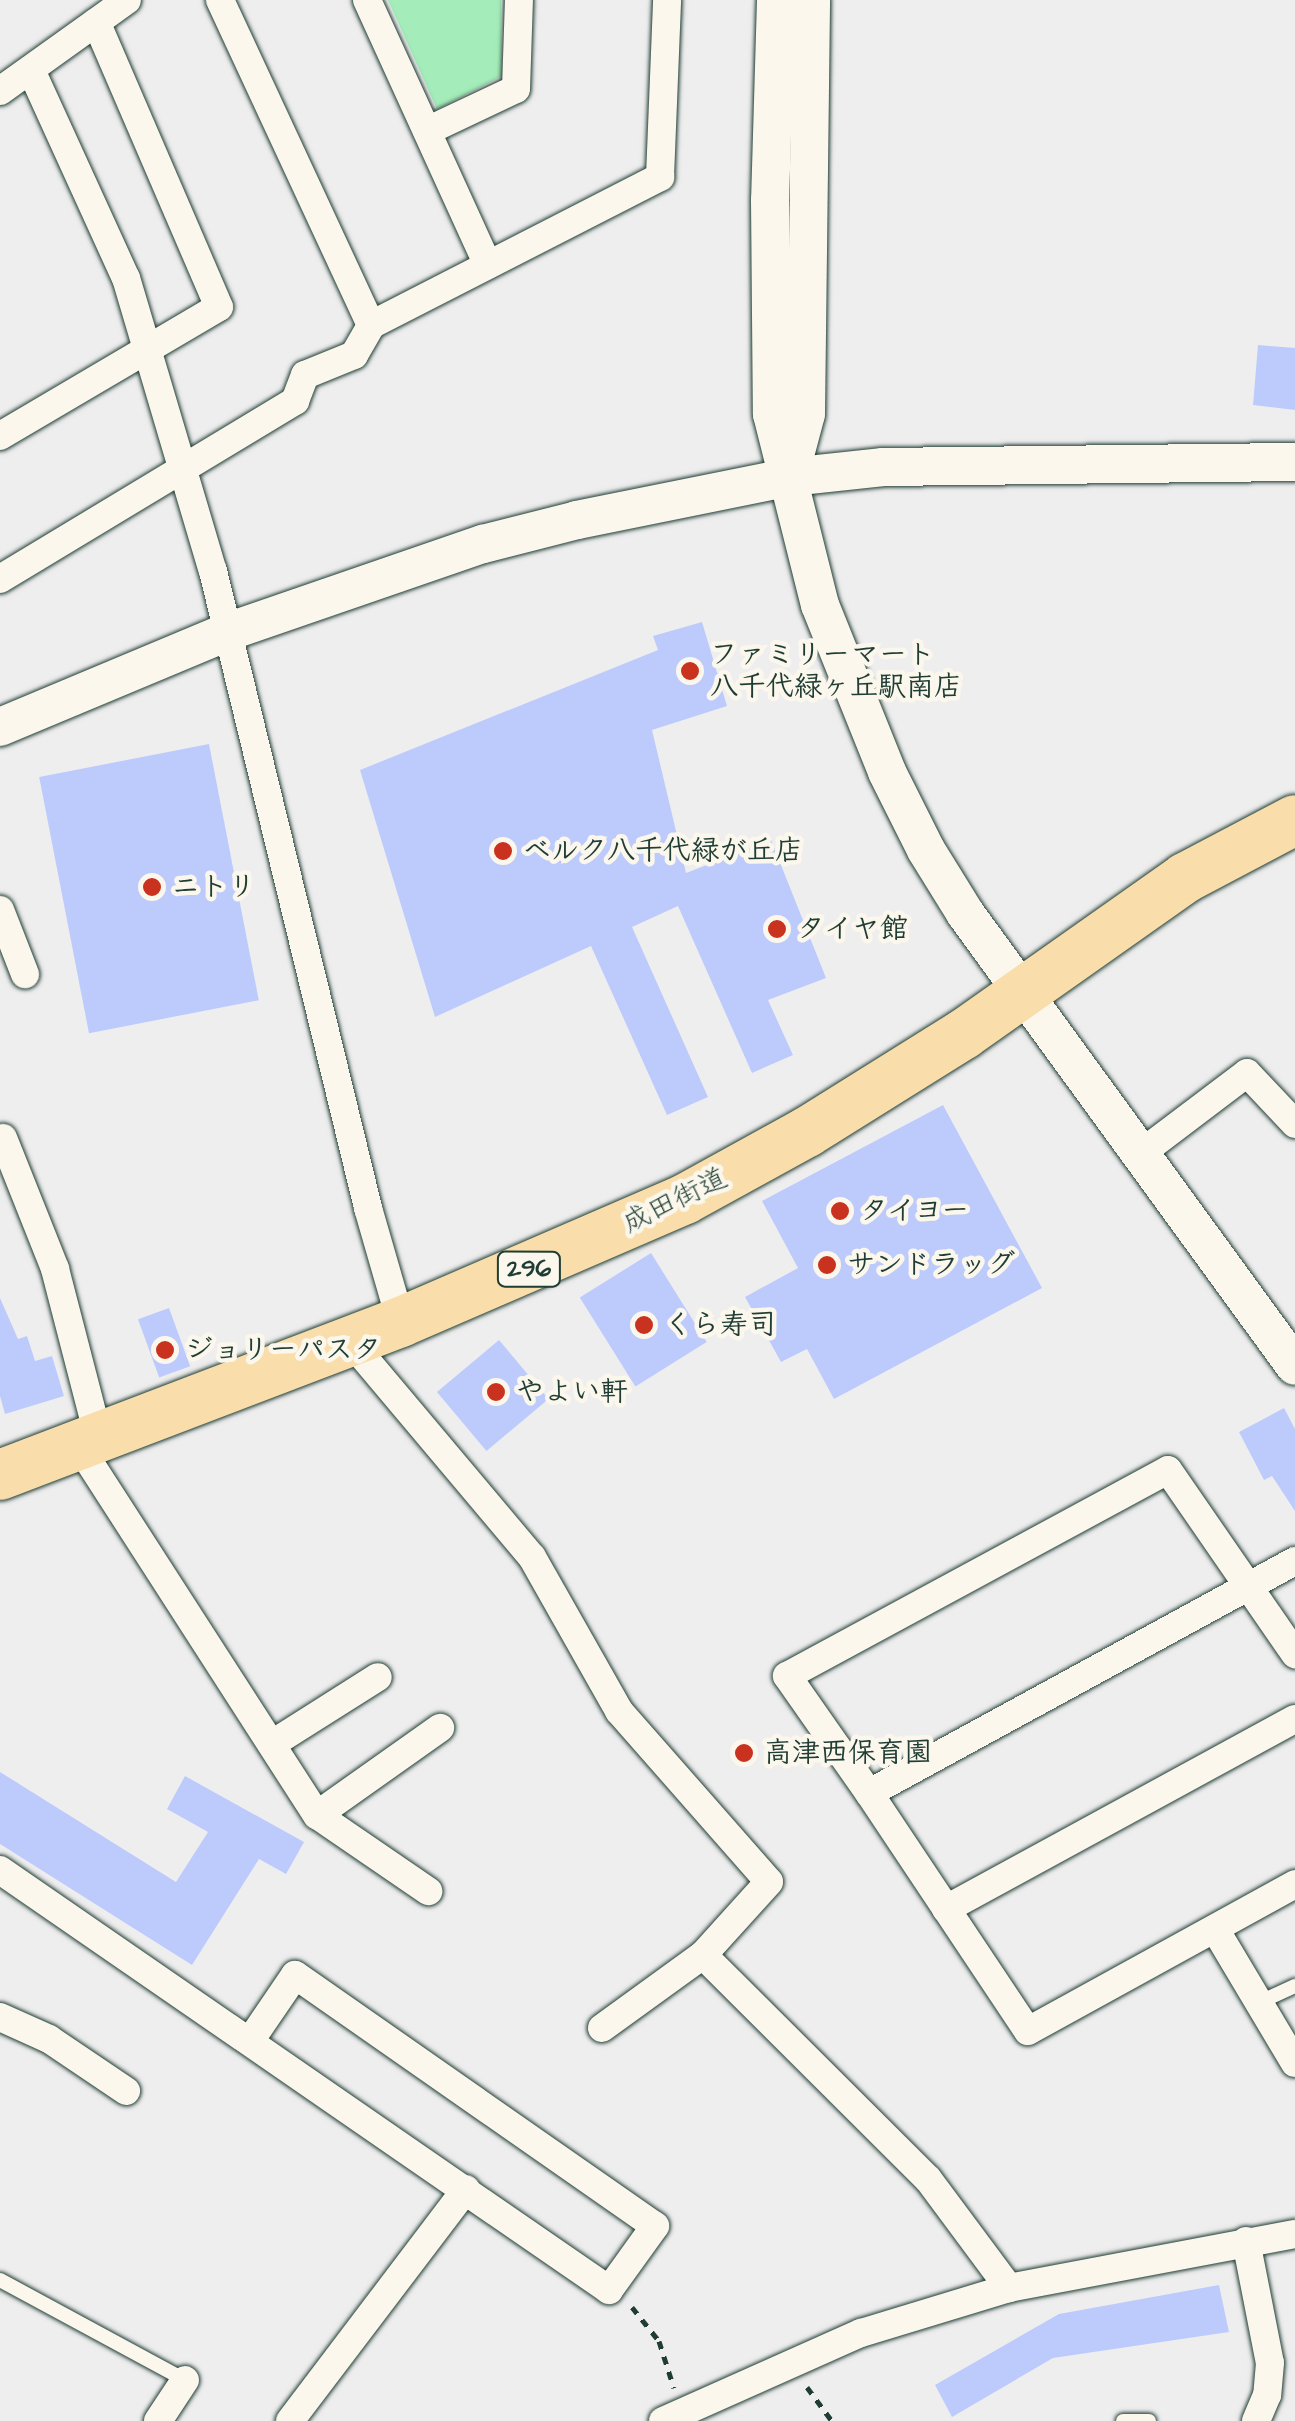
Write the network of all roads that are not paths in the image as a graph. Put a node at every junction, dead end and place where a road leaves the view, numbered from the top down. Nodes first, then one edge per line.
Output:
1 (127, 0) edge
2 (220, 0) edge
3 (367, 0) edge
4 (519, 0) edge
5 (667, 0) edge
6 (776, 0) edge
7 (811, 0) edge
8 (96, 22) junction
9 (31, 70) junction
10 (0, 91) edge
11 (427, 131) junction
12 (488, 264) junction
13 (371, 325) junction
14 (147, 350) junction
15 (0, 436) edge
16 (1295, 462) edge
17 (182, 466) junction
18 (790, 476) junction
19 (0, 579) edge
20 (227, 632) junction
21 (0, 727) edge
22 (1295, 820) edge
23 (0, 910) edge
24 (25, 974) dead end
25 (1021, 990) junction
26 (1295, 1124) edge
27 (3, 1138) dead end
28 (1140, 1154) junction
29 (401, 1322) junction
30 (350, 1341) junction
31 (1295, 1366) edge
32 (87, 1439) junction
33 (0, 1474) edge
34 (1295, 1562) edge
35 (1249, 1587) junction
36 (1295, 1654) edge
37 (378, 1677) dead end
38 (1295, 1719) edge
39 (440, 1728) dead end
40 (272, 1744) junction
41 (869, 1793) junction
42 (318, 1815) junction
43 (0, 1870) edge
44 (1295, 1884) edge
45 (428, 1890) dead end
46 (946, 1909) junction
47 (1215, 1929) junction
48 (702, 1954) junction
49 (1295, 1986) edge
50 (1257, 2004) junction
51 (0, 2017) edge
52 (602, 2028) dead end
53 (250, 2042) junction
54 (1295, 2063) edge
55 (126, 2091) dead end
56 (466, 2189) junction
57 (1295, 2234) edge
58 (1246, 2241) junction
59 (0, 2280) edge
60 (1009, 2288) junction
61 (185, 2380) joint
62 (673, 2417) edge
63 (158, 2421) edge
64 (290, 2421) edge
65 (1123, 2421) edge
66 (1149, 2421) edge
67 (1256, 2421) edge

1 - 8 street
2 - 13 street
3 - 11 street
4 - 11 street
5 - 12 street
6 - 18 street
7 - 18 street
8 - 9 street
8 - 14 street
9 - 10 street
9 - 14 street
11 - 12 street
12 - 13 street
13 - 17 street
14 - 15 street
14 - 17 street
16 - 18 street
17 - 19 street
17 - 20 street
18 - 20 street
18 - 25 street
20 - 21 street
20 - 29 street
22 - 25 highway, 成田街道 / 296
23 - 24 street
25 - 28 street
25 - 29 highway, 成田街道 / 296
26 - 28 street
27 - 32 street
28 - 31 street
29 - 30 highway, 成田街道 / 296
30 - 32 highway, 成田街道 / 296
30 - 48 street
32 - 33 highway, 成田街道 / 296
32 - 40 street
34 - 35 street
35 - 36 street
35 - 41 street
35 - 41 street
37 - 40 street
38 - 46 street
39 - 42 street
40 - 42 street
41 - 46 street
42 - 45 street
43 - 53 street
44 - 47 street
46 - 47 street
47 - 50 street
48 - 52 street
48 - 60 street
49 - 50 lane
50 - 54 street
51 - 55 street
53 - 56 street
53 - 56 street
56 - 64 street
57 - 58 street
58 - 60 street
58 - 67 street
59 - 61 lane
60 - 62 street
61 - 63 street
65 - 66 lane

